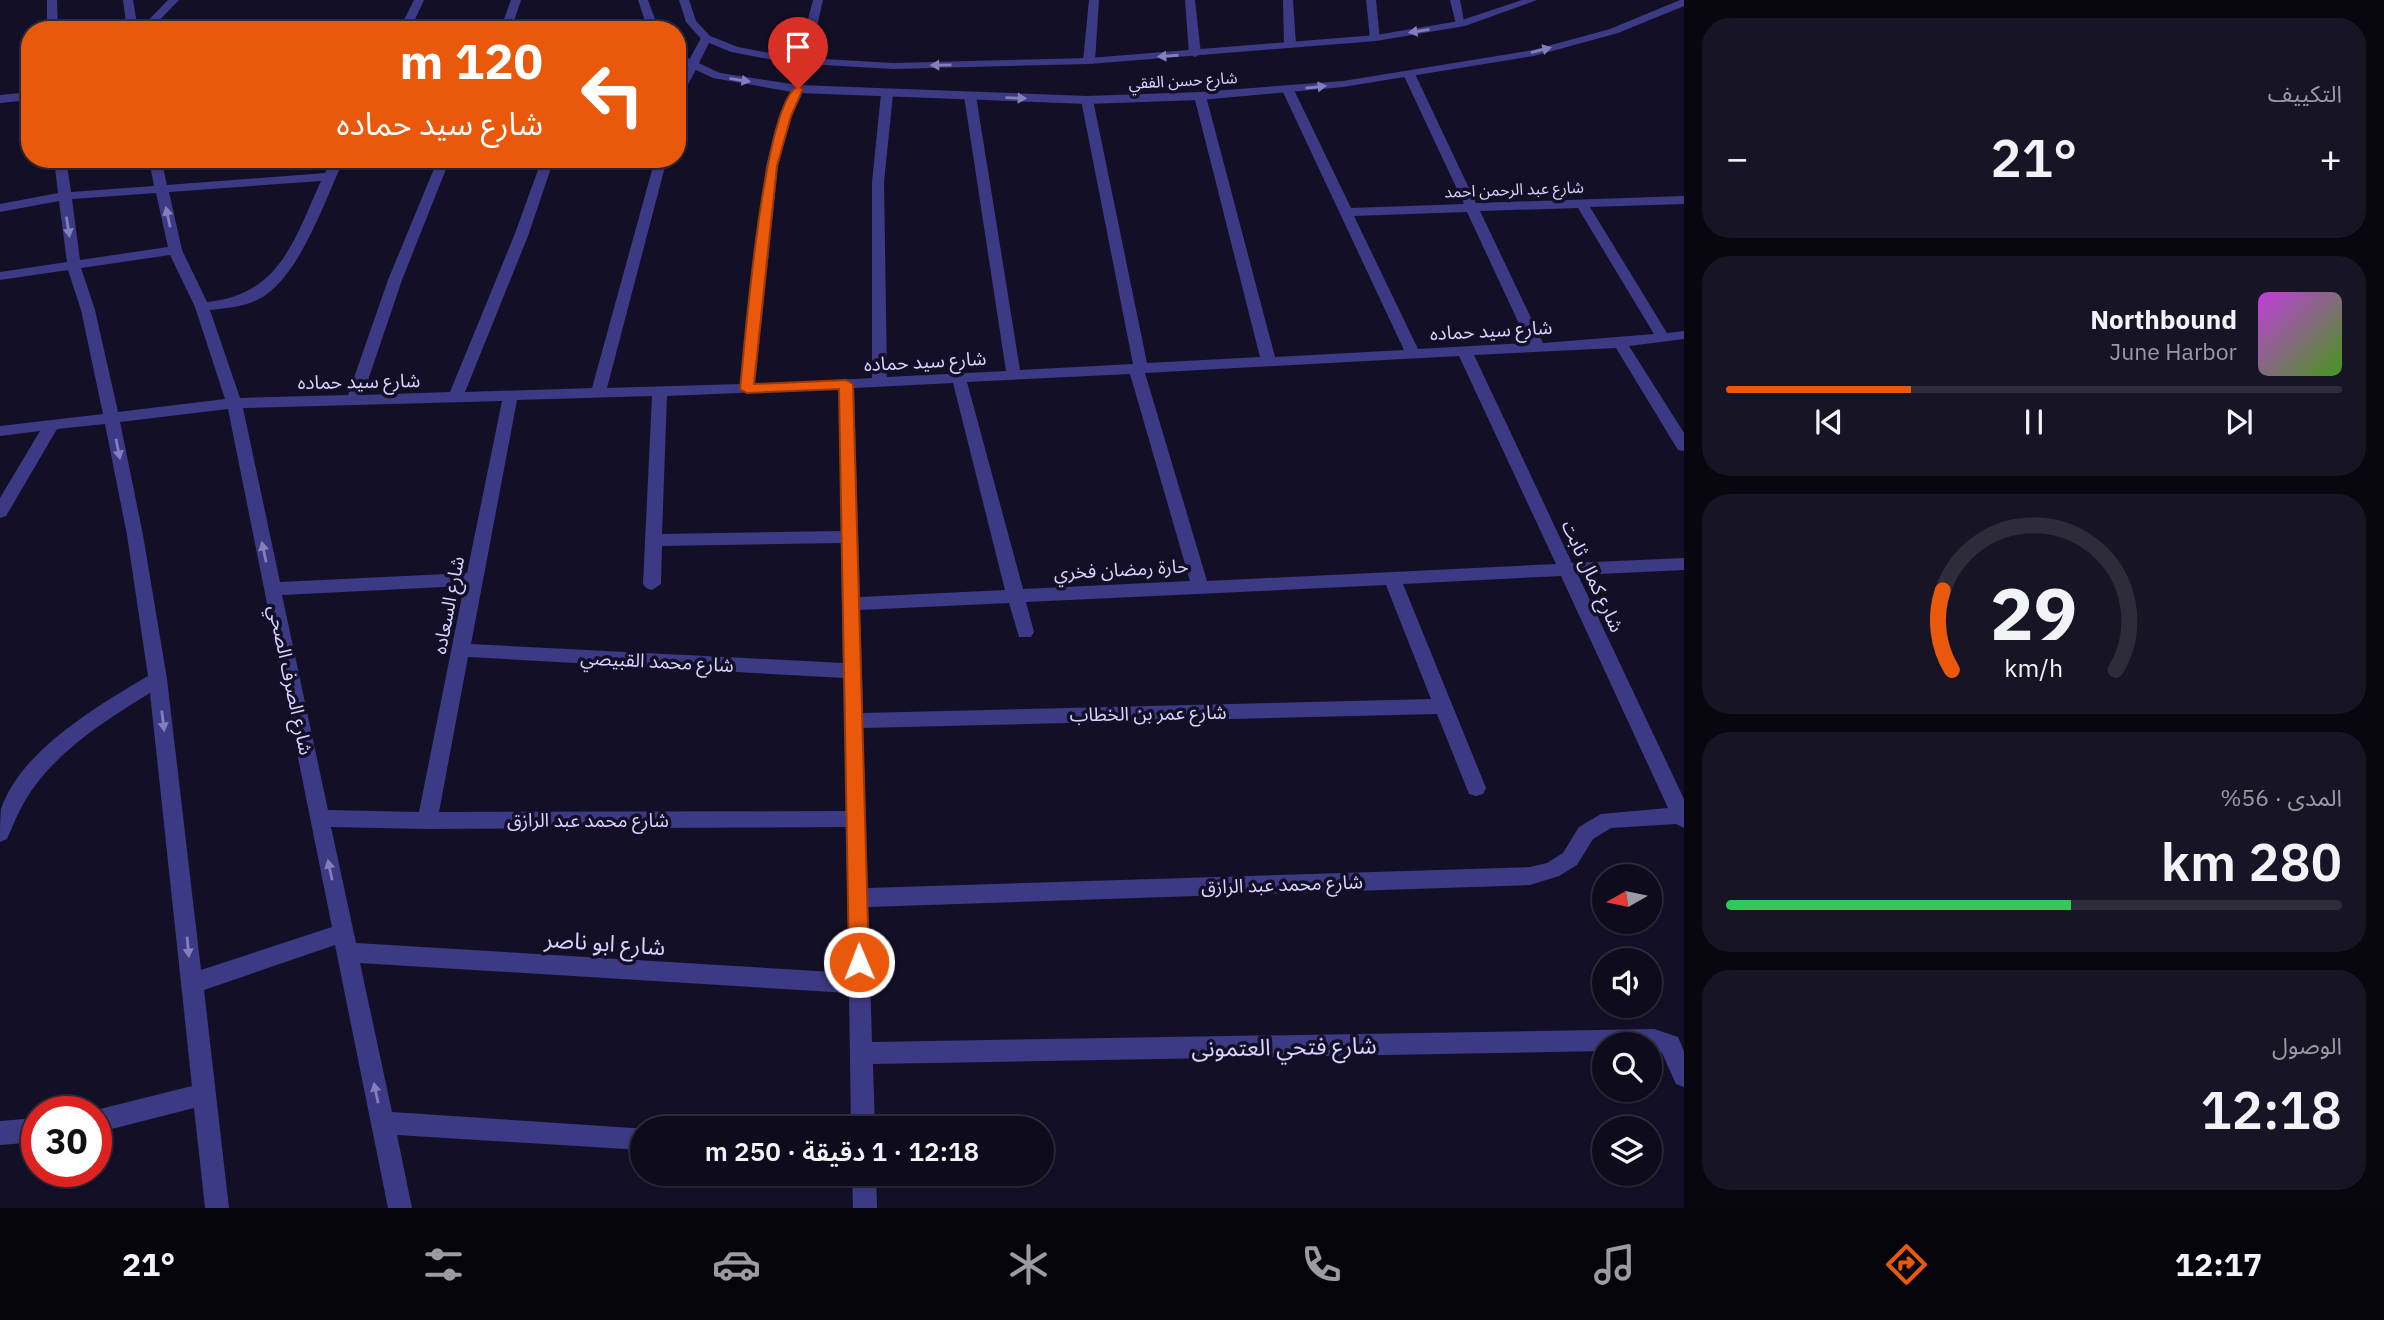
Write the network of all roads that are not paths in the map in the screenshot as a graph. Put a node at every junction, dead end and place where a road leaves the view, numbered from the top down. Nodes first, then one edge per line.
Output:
1 (52, 0) edge
2 (128, 0) edge
3 (174, 0) edge
4 (419, 0) edge
5 (516, 0) edge
6 (643, 0) edge
7 (684, 0) edge
8 (818, 0) edge
9 (1094, 0) edge
10 (1190, 0) edge
11 (1288, 0) edge
12 (1371, 0) edge
13 (1455, 0) edge
14 (1532, 0) edge
15 (1684, 2) edge
16 (53, 21) edge
17 (132, 21) edge
18 (153, 21) edge
19 (408, 21) edge
20 (508, 21) edge
21 (651, 21) edge
22 (1461, 24) junction
23 (706, 38) junction
24 (1376, 38) junction
25 (1290, 45) junction
26 (1195, 54) junction
27 (803, 61) junction
28 (1089, 61) junction
29 (686, 63) edge
30 (690, 65) junction
31 (1409, 74) junction
32 (686, 75) edge
33 (798, 89) junction
34 (1288, 90) junction
35 (887, 94) junction
36 (970, 96) junction
37 (1200, 96) junction
38 (21, 97) edge
39 (0, 99) edge
40 (1087, 100) junction
41 (62, 168) edge
42 (157, 168) edge
43 (334, 168) edge
44 (440, 168) edge
45 (545, 168) edge
46 (659, 168) edge
47 (329, 177) junction
48 (161, 187) junction
49 (63, 195) junction
50 (1684, 200) edge
51 (1582, 204) junction
52 (0, 208) edge
53 (1472, 208) junction
54 (1346, 212) junction
55 (175, 250) junction
56 (74, 266) junction
57 (0, 276) edge
58 (202, 307) junction
59 (1684, 335) edge
60 (1664, 339) junction
61 (1620, 343) junction
62 (1537, 346) junction
63 (1464, 350) junction
64 (1413, 353) junction
65 (1269, 363) junction
66 (1139, 369) junction
67 (1014, 376) junction
68 (959, 379) junction
69 (880, 383) junction
70 (846, 384) junction
71 (747, 389) junction
72 (660, 392) junction
73 (598, 394) junction
74 (510, 396) junction
75 (455, 398) junction
76 (354, 399) junction
77 (234, 403) junction
78 (111, 416) junction
79 (52, 424) junction
80 (0, 432) edge
81 (1684, 446) edge
82 (0, 512) edge
83 (850, 537) junction
84 (653, 540) junction
85 (1684, 564) edge
86 (1566, 570) junction
87 (1392, 577) junction
88 (475, 579) junction
89 (652, 584) dead end
90 (1200, 587) junction
91 (272, 589) junction
92 (1016, 596) junction
93 (851, 604) junction
94 (1025, 632) dead end
95 (461, 650) junction
96 (853, 671) junction
97 (158, 679) junction
98 (1442, 706) junction
99 (854, 721) junction
100 (1476, 788) dead end
101 (1683, 816) edge
102 (319, 818) junction
103 (856, 819) junction
104 (427, 821) junction
105 (0, 833) edge
106 (858, 898) junction
107 (345, 943) junction
108 (191, 984) junction
109 (859, 984) junction
110 (862, 1053) junction
111 (1684, 1076) edge
112 (203, 1094) junction
113 (863, 1116) edge
114 (112, 1117) edge
115 (382, 1123) junction
116 (21, 1131) edge
117 (0, 1133) edge
118 (630, 1137) edge
119 (864, 1186) edge
120 (217, 1208) edge
121 (400, 1208) edge
122 (865, 1208) edge

1 - 16 street
2 - 17 street
3 - 18 street
4 - 19 street
5 - 20 street
6 - 21 street
7 - 23 street
8 - 27 street
9 - 28 street
10 - 26 street
11 - 25 street
12 - 24 street
13 - 22 street
14 - 22 street, شارع حسن الفقي
31 -> 15 street, شارع حسن الفقي
22 -> 24 street, شارع حسن الفقي
23 - 27 street, شارع حسن الفقي
23 - 30 street
24 - 25 street, شارع حسن الفقي
25 - 26 street, شارع حسن الفقي
26 -> 28 street, شارع حسن الفقي
28 -> 27 street, شارع حسن الفقي
29 - 30 street, شارع حسن الفقي
30 - 32 street
30 -> 33 street, شارع حسن الفقي
34 -> 31 street, شارع حسن الفقي
31 - 53 street
33 - 35 street, شارع حسن الفقي
33 - 71 street
34 - 37 street, شارع حسن الفقي
34 - 54 street
35 - 36 street, شارع حسن الفقي
35 - 69 street
36 -> 40 street, شارع حسن الفقي
36 - 67 street
37 - 40 street, شارع حسن الفقي
37 - 65 street
38 - 39 street
40 - 66 street
41 - 49 street
42 - 48 street, شارع الصرف الصحي
43 - 47 street
44 - 76 street
45 - 75 street
46 - 73 street
47 - 48 street
47 - 58 street
48 - 49 street
55 -> 48 street, شارع الصرف الصحي
49 - 52 street
49 -> 56 street
50 - 51 street, شارع عبد الرحمن احمد
51 - 53 street, شارع عبد الرحمن احمد
51 - 60 street
53 - 54 street, شارع عبد الرحمن احمد
53 - 62 street
54 - 64 street
55 - 56 street
55 - 58 street, شارع الصرف الصحي
56 - 57 street
56 - 78 street
58 - 77 street, شارع الصرف الصحي
59 - 60 street, شارع سيد حماده
60 - 61 street, شارع سيد حماده
61 - 62 street, شارع سيد حماده
61 - 81 street
62 - 63 street, شارع سيد حماده
63 - 64 street, شارع سيد حماده
63 - 86 street, شارع كمال ثابت
64 - 65 street, شارع سيد حماده
65 - 66 street, شارع سيد حماده
66 - 67 street, شارع سيد حماده
66 - 90 street
67 - 68 street, شارع سيد حماده
68 - 69 street, شارع سيد حماده
68 - 92 street
69 - 70 street, شارع سيد حماده
70 - 71 street, شارع سيد حماده
70 - 83 street
71 - 72 street, شارع سيد حماده
72 - 73 street, شارع سيد حماده
72 - 84 street
73 - 74 street, شارع سيد حماده
74 - 75 street, شارع سيد حماده
74 - 88 street, شارع السعاده
75 - 76 street, شارع سيد حماده
76 - 77 street, شارع سيد حماده
77 - 78 street, شارع سيد حماده
91 -> 77 street, شارع الصرف الصحي
78 - 79 street, شارع سيد حماده
78 -> 97 street
79 - 80 street, شارع سيد حماده
79 - 82 street
83 - 84 street
83 - 93 street
84 - 89 street
85 - 86 street, حارة رمضان فخري
86 - 87 street, حارة رمضان فخري
86 - 101 street, شارع كمال ثابت
87 - 90 street, حارة رمضان فخري
87 - 98 street
88 - 91 street
88 - 95 street, شارع السعاده
90 - 92 street, حارة رمضان فخري
91 - 102 street, شارع الصرف الصحي
92 - 93 street, حارة رمضان فخري
92 - 94 street
93 - 96 street
95 - 96 street, شارع محمد القبيصي
95 - 104 street, شارع السعاده
96 - 99 street
97 - 105 street
97 -> 108 street
98 - 99 street, شارع عمر بن الخطاب
98 - 100 street
99 - 103 street
101 - 106 street, شارع محمد عبد الرازق
102 - 104 street, شارع محمد عبد الرازق
107 -> 102 street, شارع الصرف الصحي
103 - 104 street, شارع محمد عبد الرازق
103 - 106 street
106 - 109 street
107 - 108 street
107 - 109 street, شارع ابو ناصر
115 -> 107 street, شارع الصرف الصحي
108 - 112 street
109 - 110 street
110 - 111 street, شارع فتحي العتمونى
110 - 113 street
112 - 114 street
112 - 120 street
115 - 118 street
115 - 121 street, شارع الصرف الصحي
116 - 117 street
119 - 122 street

